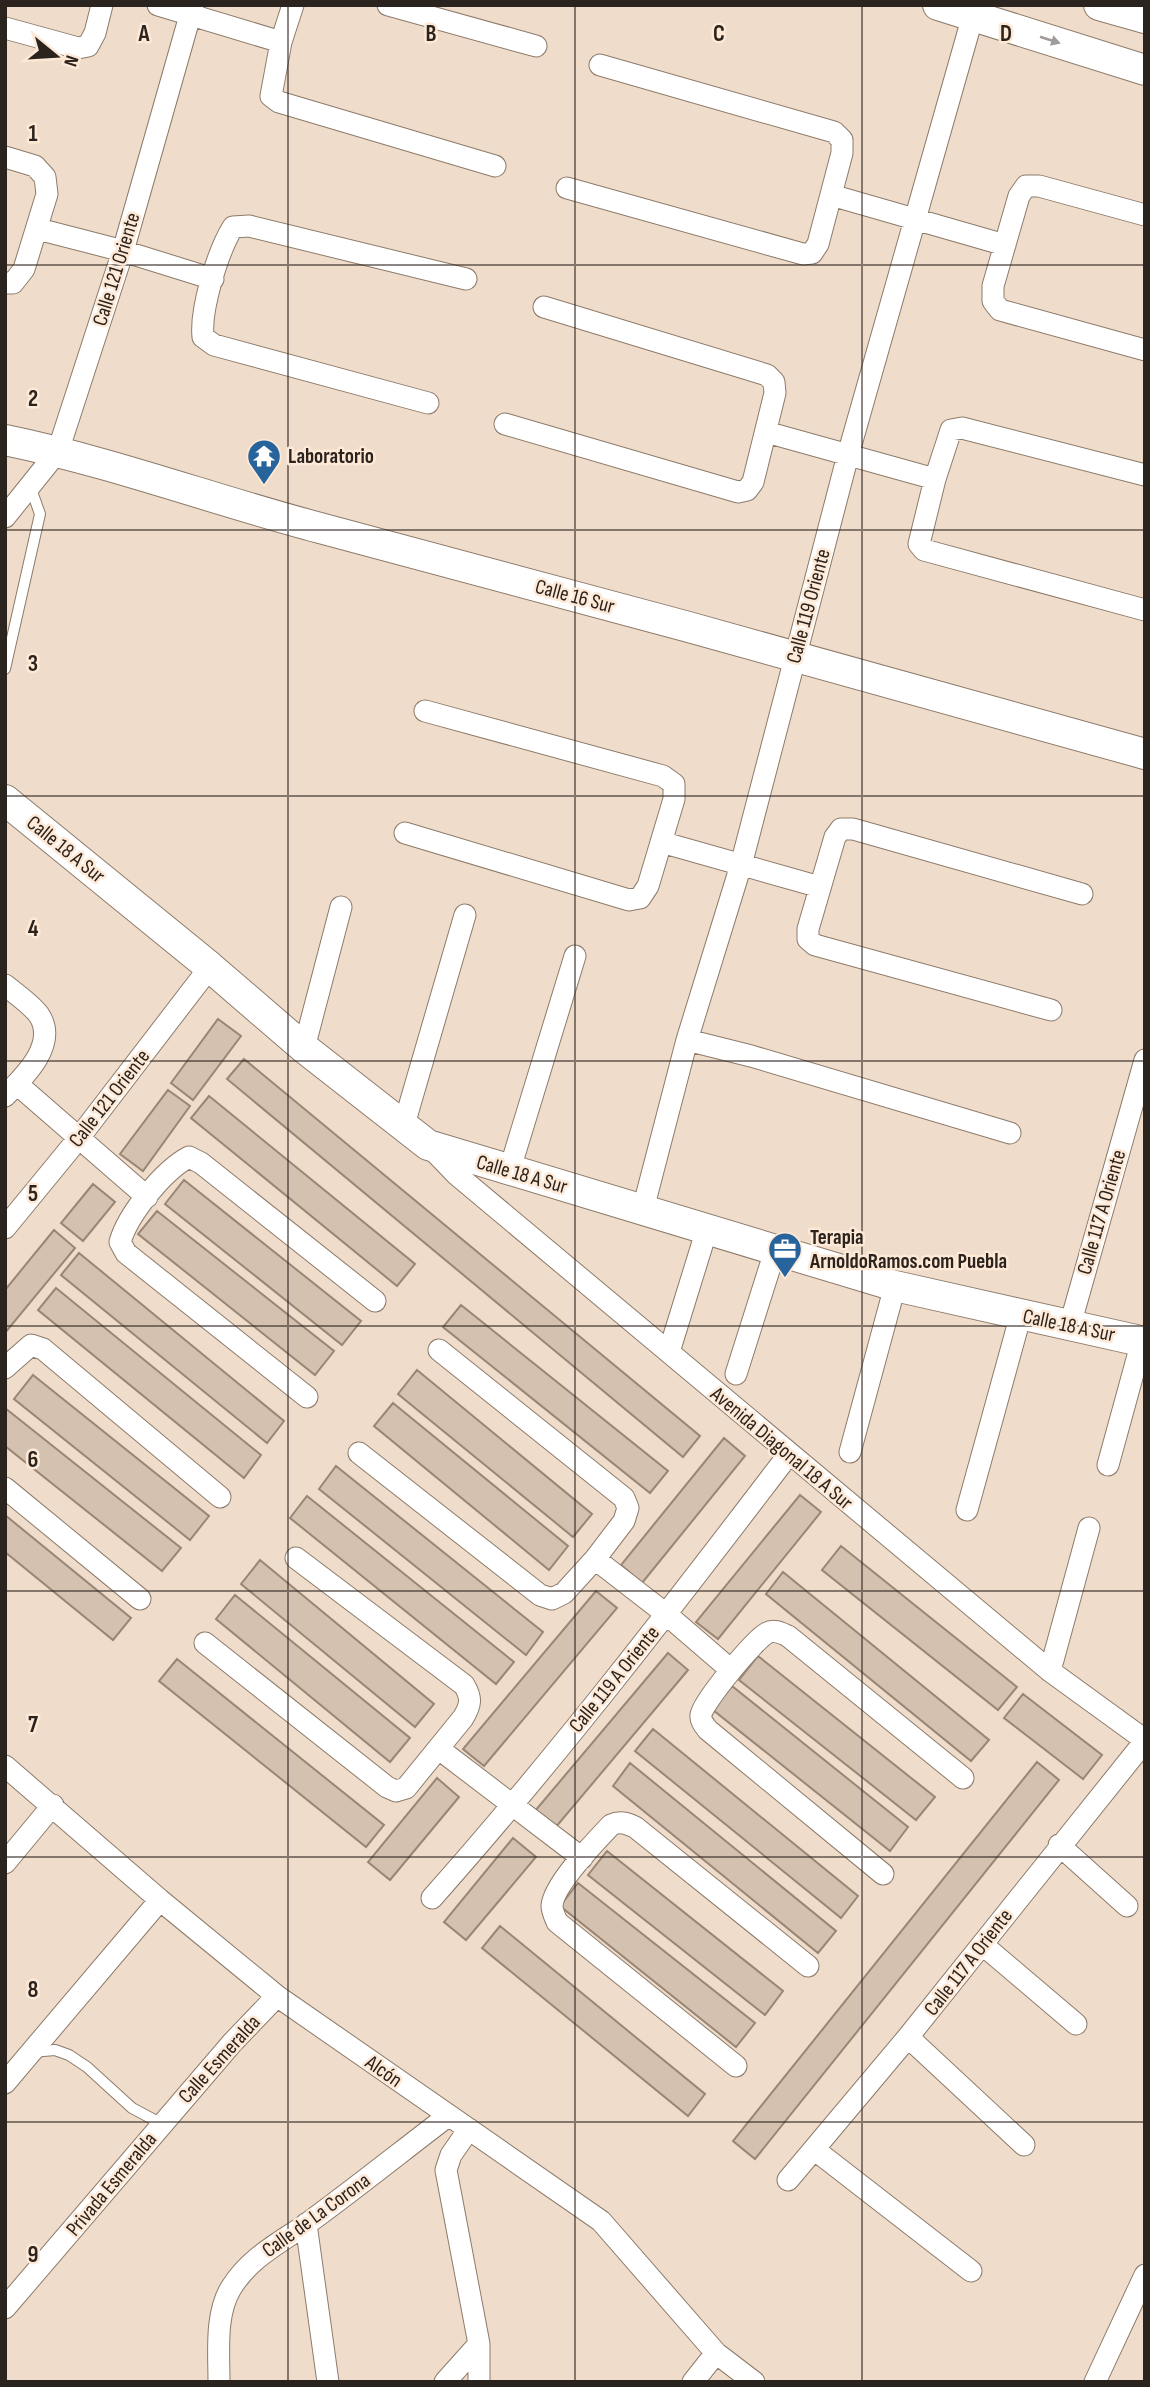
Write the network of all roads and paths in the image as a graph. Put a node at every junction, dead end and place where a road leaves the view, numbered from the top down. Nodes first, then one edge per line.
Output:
1 (102, 5) edge
2 (158, 5) edge
3 (293, 5) edge
4 (388, 5) edge
5 (938, 5) edge
6 (1098, 5) edge
7 (192, 9) edge
8 (975, 10) edge
9 (1145, 18) edge
10 (5, 28) edge
11 (281, 42) junction
12 (536, 46) dead end
13 (600, 65) dead end
14 (1145, 70) edge
15 (5, 157) edge
16 (495, 166) dead end
17 (567, 187) dead end
18 (831, 195) junction
19 (1145, 215) edge
20 (915, 218) junction
21 (37, 229) junction
22 (1005, 244) junction
23 (123, 251) junction
24 (213, 279) junction
25 (466, 279) dead end
26 (5, 283) edge
27 (544, 307) dead end
28 (1145, 350) edge
29 (428, 402) dead end
30 (505, 424) dead end
31 (766, 432) junction
32 (5, 440) edge
33 (58, 451) junction
34 (848, 455) junction
35 (1145, 475) edge
36 (935, 479) junction
37 (30, 486) junction
38 (5, 517) edge
39 (1145, 610) edge
40 (795, 654) junction
41 (5, 669) edge
42 (425, 711) dead end
43 (1145, 754) edge
44 (5, 800) edge
45 (404, 833) dead end
46 (661, 842) junction
47 (741, 865) junction
48 (820, 887) junction
49 (1082, 894) dead end
50 (341, 906) dead end
51 (465, 915) dead end
52 (575, 956) dead end
53 (211, 967) junction
54 (5, 985) edge
55 (1051, 1010) dead end
56 (687, 1040) junction
57 (304, 1048) junction
58 (1145, 1060) edge
59 (11, 1090) edge
60 (403, 1128) junction
61 (1010, 1133) dead end
62 (78, 1139) junction
63 (428, 1146) junction
64 (509, 1172) junction
65 (147, 1197) junction
66 (643, 1209) junction
67 (5, 1228) edge
68 (706, 1229) junction
69 (775, 1251) junction
70 (895, 1286) junction
71 (375, 1301) dead end
72 (1021, 1314) junction
73 (1070, 1325) junction
74 (1143, 1342) edge
75 (439, 1350) dead end
76 (669, 1352) junction
77 (5, 1368) edge
78 (736, 1374) dead end
79 (307, 1397) dead end
80 (850, 1452) dead end
81 (359, 1453) dead end
82 (789, 1454) junction
83 (1108, 1465) dead end
84 (5, 1488) edge
85 (220, 1497) dead end
86 (967, 1510) dead end
87 (1089, 1528) dead end
88 (296, 1558) dead end
89 (595, 1559) junction
90 (140, 1600) dead end
91 (667, 1614) junction
92 (205, 1643) dead end
93 (731, 1670) junction
94 (1050, 1671) junction
95 (1145, 1740) edge
96 (439, 1749) junction
97 (5, 1766) edge
98 (963, 1778) dead end
99 (53, 1805) junction
100 (513, 1807) junction
101 (1059, 1845) junction
102 (582, 1857) junction
103 (5, 1863) edge
104 (883, 1874) dead end
105 (432, 1898) dead end
106 (160, 1900) junction
107 (1127, 1906) dead end
108 (983, 1945) junction
109 (808, 1966) dead end
110 (277, 1996) junction
111 (1076, 2024) dead end
112 (908, 2037) junction
113 (32, 2052) junction
114 (736, 2066) dead end
115 (5, 2083) edge
116 (449, 2116) junction
117 (162, 2124) junction
118 (469, 2129) junction
119 (1024, 2146) dead end
120 (815, 2150) junction
121 (788, 2180) dead end
122 (306, 2224) junction
123 (971, 2270) dead end
124 (1145, 2275) edge
125 (5, 2308) edge
126 (479, 2344) junction
127 (716, 2353) junction
128 (219, 2382) edge
129 (328, 2382) edge
130 (446, 2382) edge
131 (480, 2382) edge
132 (693, 2382) edge
133 (754, 2382) edge
134 (1095, 2382) edge

1 - 10 street
2 - 7 street
3 - 11 street
4 - 12 street
5 - 8 street
6 - 9 street
7 - 11 street
7 - 23 street, Calle 121 Oriente
8 -> 14 street
8 - 20 street, Calle 119 Oriente
11 - 16 street
13 - 18 street
15 - 21 street
17 - 18 street
18 - 20 street
19 - 22 street
20 - 22 street
20 - 34 street, Calle 119 Oriente
21 - 23 street
21 - 26 street
22 - 28 street
23 - 24 street
23 - 33 street, Calle 121 Oriente
24 - 25 street
24 - 29 street
27 - 31 street
30 - 31 street
31 - 34 street
32 - 33 street, Calle 16 Sur
33 - 37 street, Calle 121 Oriente
33 - 40 street, Calle 16 Sur
34 - 36 street
34 - 40 street, Calle 119 Oriente
35 - 36 street
36 - 39 street
37 - 38 street, Calle 121 Oriente
37 - 41 lane
40 - 43 street, Calle 16 Sur
40 - 47 street, Calle 119 Oriente
42 - 46 street
44 - 53 street, Calle 18 A Sur
45 - 46 street
46 - 47 street
47 - 48 street
47 - 56 street, Calle 119 Oriente
48 - 49 street
48 - 55 street
50 - 57 street
51 - 60 street
52 - 64 street
53 - 57 street, Calle 18 A Sur
53 - 62 street, Calle 121 Oriente
54 - 59 street
56 - 61 street
56 - 66 street, Calle 119 Oriente
57 - 60 street, Calle 18 A Sur
58 - 73 street, Calle 117 A Oriente
59 - 62 street
60 - 63 street, Calle 18 A Sur
62 - 65 street
62 - 67 street, Calle 121 Oriente
63 - 64 street, Calle 18 A Sur
63 - 76 street, Avenida Diagonal 18 A Sur
64 - 66 street, Calle 18 A Sur
65 - 71 street
65 - 79 street
66 - 68 street, Calle 18 A Sur
68 - 69 street, Calle 18 A Sur
68 - 76 street
69 - 70 street, Calle 18 A Sur
69 - 78 street
70 - 72 street, Calle 18 A Sur
70 - 80 street
72 - 73 street, Calle 18 A Sur
72 - 86 street
73 - 74 street, Calle 18 A Sur
74 - 83 street
75 - 89 street
76 - 82 street, Avenida Diagonal 18 A Sur
77 - 85 street
81 - 89 street
82 - 91 street, Calle 119 A Oriente
82 - 94 street, Avenida Diagonal 18 A Sur
84 - 90 street
87 - 94 street
88 - 96 street
89 - 91 street
91 - 93 street
91 - 100 street, Calle 119 A Oriente
92 - 96 street
93 - 98 street
93 - 104 street
94 - 95 street, Avenida Diagonal 18 A Sur
95 - 101 street, Calle 117 A Oriente
96 - 100 street
97 - 99 street, Alcón
99 - 103 street
99 - 106 street, Alcón
100 - 102 street
100 - 105 street, Calle 119 A Oriente
101 - 107 street
101 - 108 street, Calle 117 A Oriente
102 - 109 street
102 - 114 street
106 - 110 street, Alcón
106 - 113 street
108 - 111 street
108 - 112 street, Calle 117 A Oriente
110 - 116 street, Alcón
110 - 117 street, Calle Esmeralda
112 - 119 street
112 - 120 street, Calle 117 A Oriente
113 - 115 street
113 - 117 lane
116 - 118 street, Alcón
116 - 122 street, Calle de La Corona
117 - 125 street, Privada Esmeralda
118 - 126 street
118 - 127 street, Alcón
120 - 121 street, Calle 117 A Oriente
120 - 123 street
122 - 128 street, Calle de La Corona
122 - 129 street
124 - 134 street
126 - 130 street
126 - 131 street
127 - 132 street
127 - 133 street, Alcón

